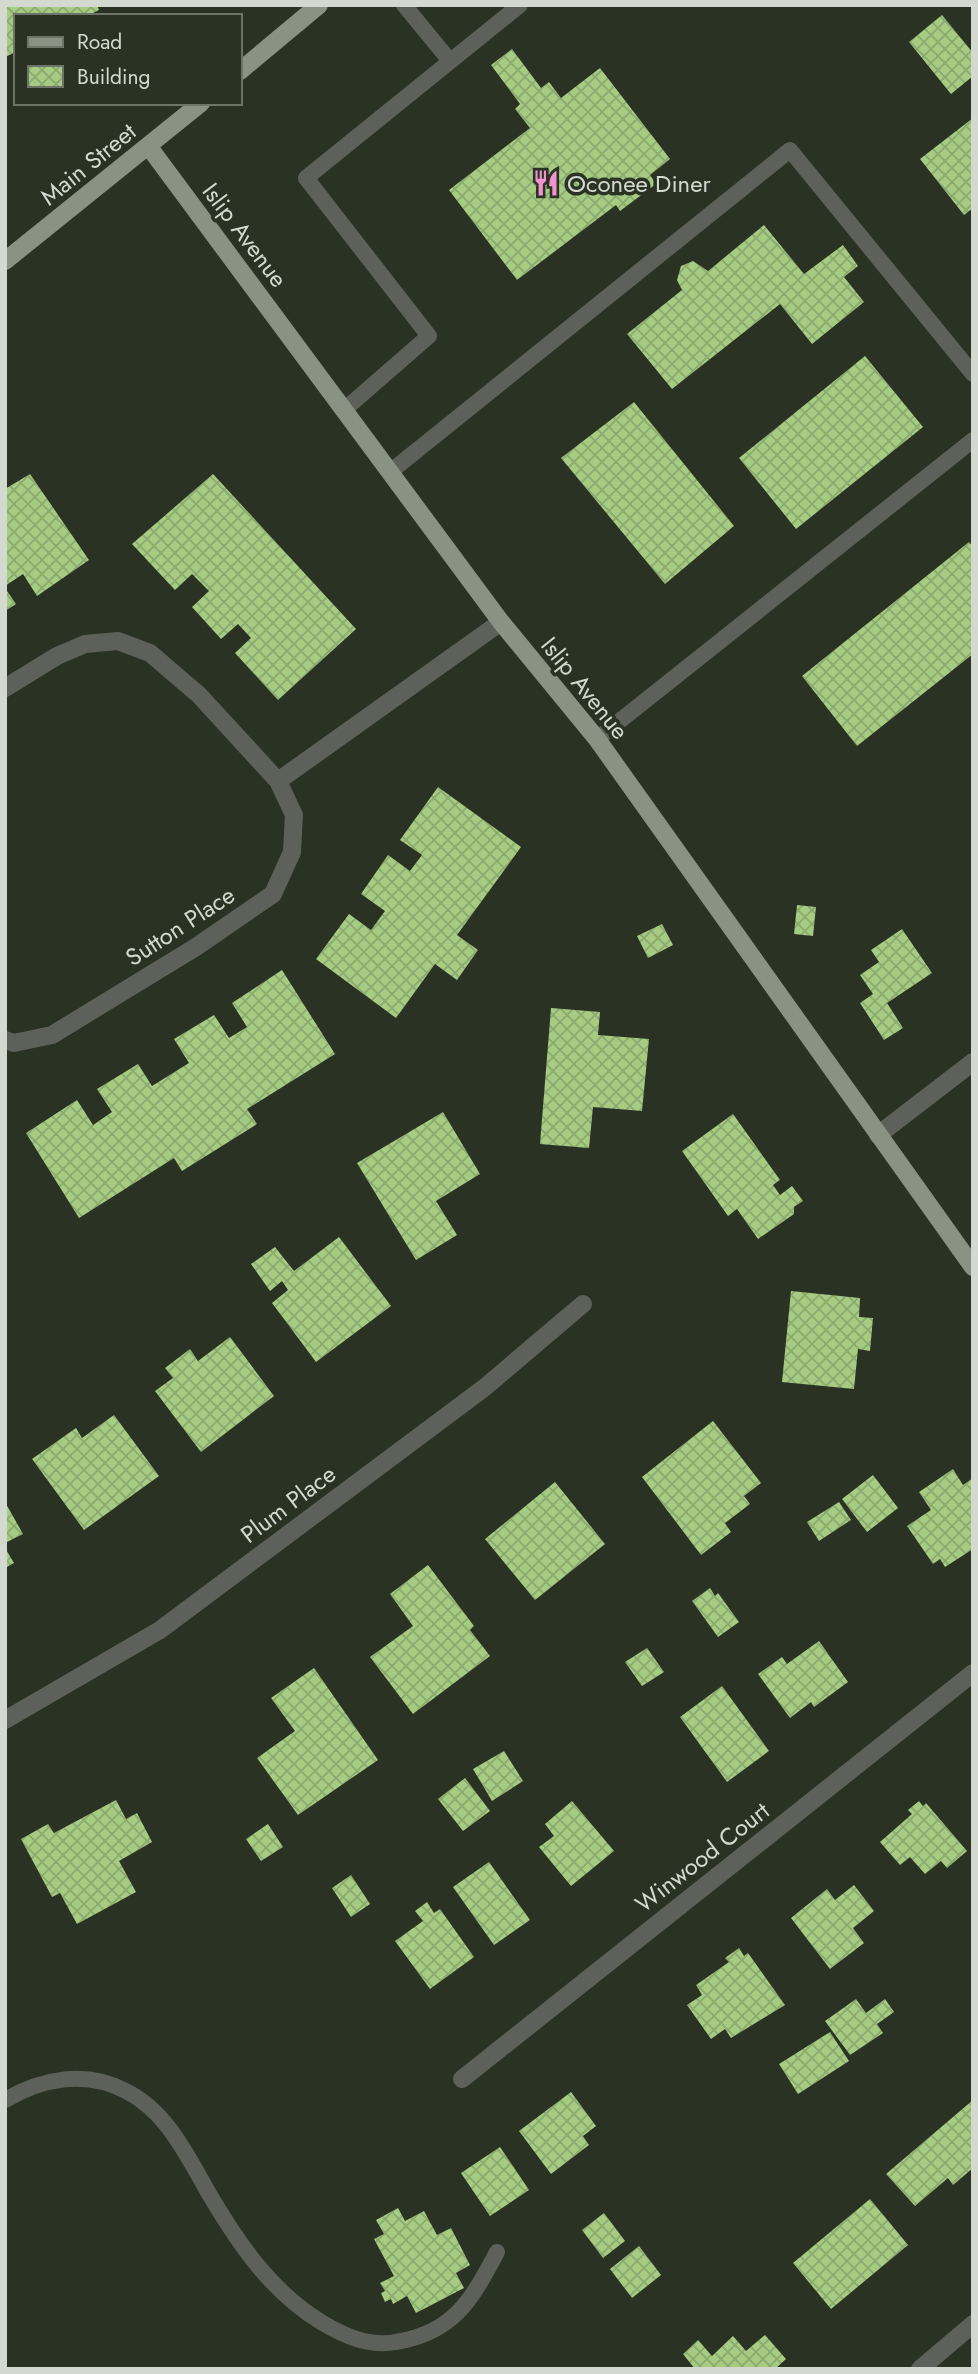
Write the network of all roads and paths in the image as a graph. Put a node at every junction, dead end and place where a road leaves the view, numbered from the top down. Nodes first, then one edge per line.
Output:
1 (319, 5) edge
2 (404, 5) edge
3 (520, 5) edge
4 (450, 61) junction
5 (242, 69) edge
6 (199, 105) edge
7 (149, 147) junction
8 (5, 261) edge
9 (973, 374) edge
10 (344, 410) junction
11 (973, 440) edge
12 (390, 472) junction
13 (501, 622) junction
14 (5, 688) edge
15 (597, 739) junction
16 (278, 781) junction
17 (5, 1040) edge
18 (973, 1062) edge
19 (878, 1135) junction
20 (973, 1267) edge
21 (583, 1304) dead end
22 (973, 1673) edge
23 (5, 1720) edge
24 (462, 2078) dead end
25 (5, 2099) edge
26 (497, 2252) dead end
27 (973, 2324) edge
28 (920, 2369) edge

1 - 5 main road
2 - 4 lane
3 - 4 lane
4 - 10 lane
6 - 7 main road, Main Street
7 - 8 main road, Main Street
7 - 10 main road, Islip Avenue
9 - 12 lane
10 - 12 main road, Islip Avenue
11 - 15 lane
12 - 13 main road, Islip Avenue
13 - 15 main road, Islip Avenue
13 - 16 street
14 - 16 street, Sutton Place
15 - 19 main road, Islip Avenue
16 - 17 street, Sutton Place
18 - 19 street
19 - 20 main road, Islip Avenue
21 - 23 street, Plum Place
22 - 24 street, Winwood Court
25 - 26 lane
27 - 28 street

